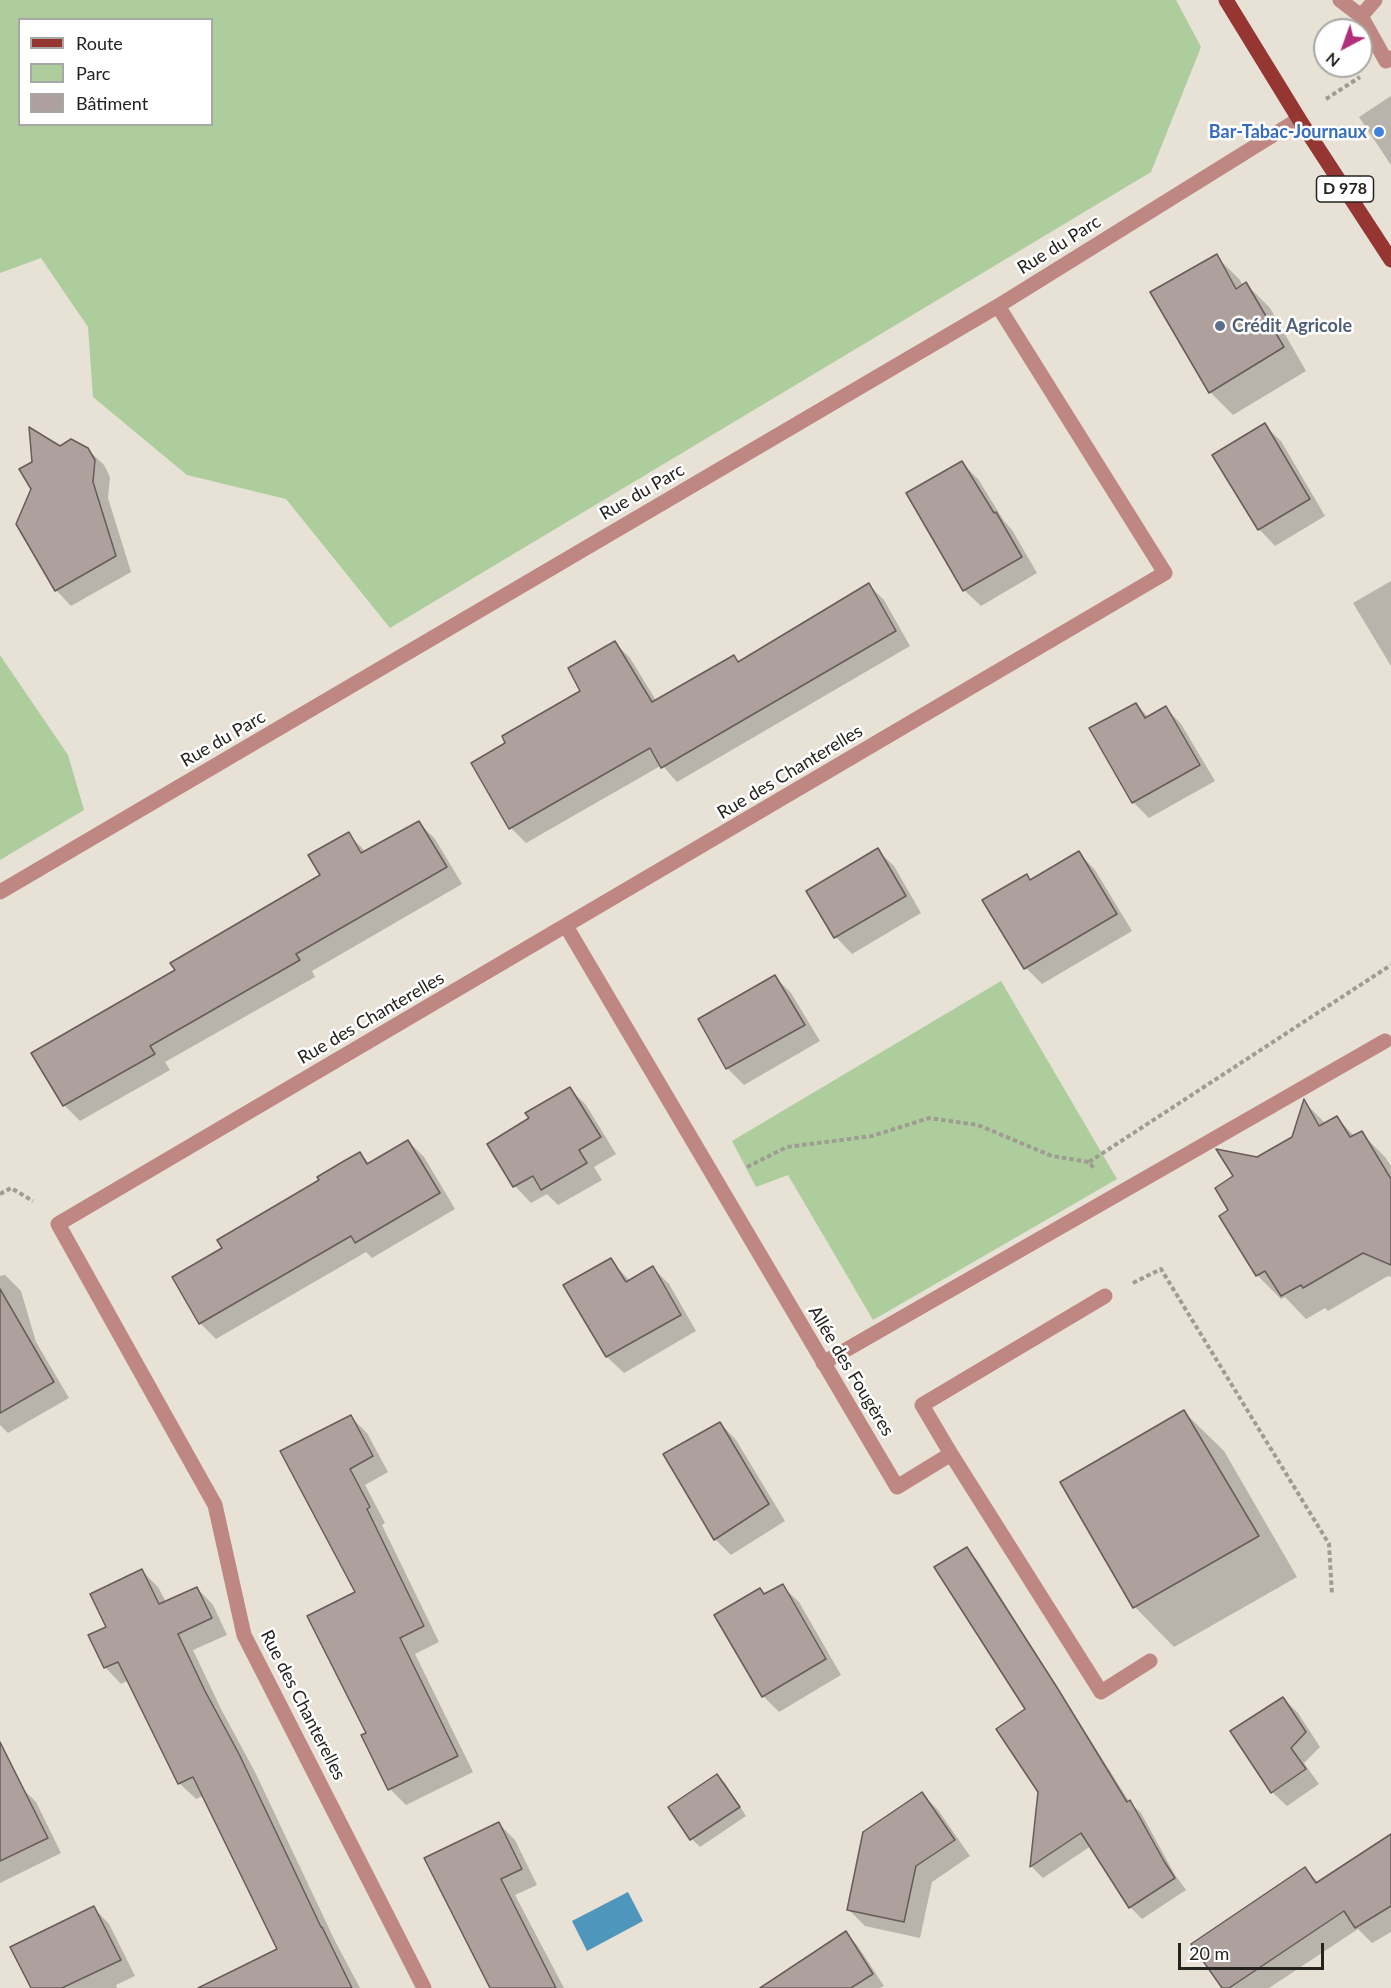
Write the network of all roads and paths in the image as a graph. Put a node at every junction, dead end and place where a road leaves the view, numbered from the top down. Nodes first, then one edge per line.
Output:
1 (1226, 0) edge
2 (1340, 0) edge
3 (1375, 0) edge
4 (1361, 16) junction
5 (1388, 60) edge
6 (1299, 119) junction
7 (1391, 260) edge
8 (998, 306) junction
9 (0, 892) edge
10 (566, 926) junction
11 (1391, 965) edge
12 (1385, 1041) dead end
13 (1089, 1162) junction
14 (717, 1182) junction
15 (1113, 1196) junction
16 (1105, 1296) joint
17 (823, 1362) junction
18 (951, 1454) junction
19 (1332, 1595) dead end
20 (1150, 1661) dead end
21 (424, 1988) edge

1 - 6 main road, D 978
2 - 4 street
3 - 4 street
4 - 5 street
5 - 6 path
6 - 7 main road, D 978
6 - 8 street, Rue du Parc
8 - 9 street, Rue du Parc
8 - 10 street, Rue des Chanterelles
10 - 14 street, Allée des Fougères
10 - 21 street, Rue des Chanterelles
11 - 13 path
12 - 15 street
13 - 14 path
13 - 15 path
14 - 17 street, Allée des Fougères
15 - 17 street
16 - 18 street
16 - 19 path
17 - 18 street, Allée des Fougères
18 - 20 street

